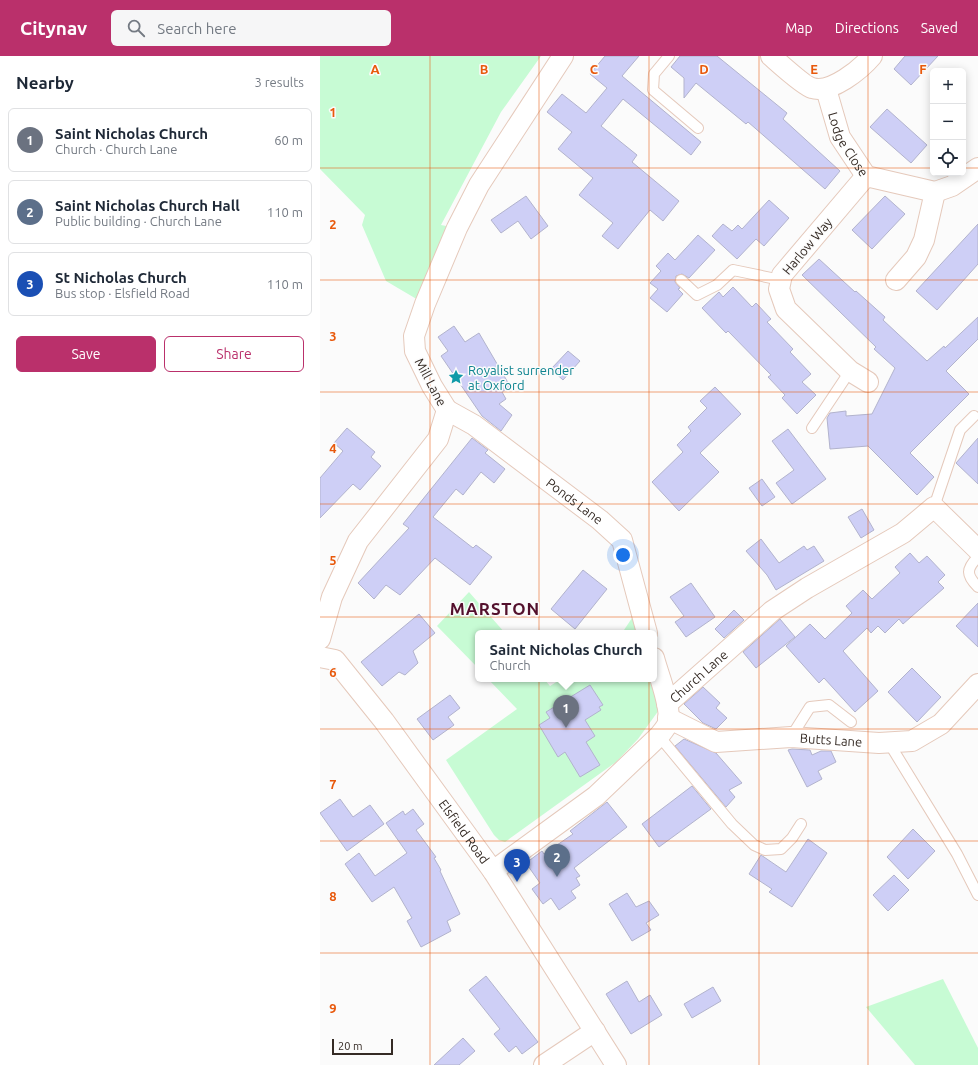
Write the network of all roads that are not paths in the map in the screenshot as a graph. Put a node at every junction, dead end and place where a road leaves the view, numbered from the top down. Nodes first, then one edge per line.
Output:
1 (564, 56) edge
2 (669, 56) edge
3 (771, 56) edge
4 (872, 56) edge
5 (826, 89) junction
6 (698, 128) dead end
7 (978, 168) edge
8 (866, 176) junction
9 (935, 192) junction
10 (681, 280) dead end
11 (780, 280) junction
12 (896, 280) dead end
13 (850, 371) junction
14 (868, 382) dead end
15 (447, 410) junction
16 (974, 416) dead end
17 (812, 428) dead end
18 (934, 507) junction
19 (978, 550) edge
20 (978, 556) edge
21 (978, 587) edge
22 (646, 630) edge
23 (320, 638) edge
24 (320, 657) edge
25 (657, 669) edge
26 (974, 697) edge
27 (668, 711) junction
28 (851, 722) dead end
29 (659, 736) junction
30 (791, 737) junction
31 (888, 743) junction
32 (801, 824) dead end
33 (493, 871) junction
34 (978, 895) edge
35 (595, 1031) junction
36 (544, 1065) edge
37 (616, 1065) edge

1 - 15 street, Mill Lane
2 - 6 lane
3 - 5 street
4 - 5 street
5 - 8 street, Lodge Close
7 - 9 street
8 - 9 street, Lodge Close
8 - 11 street, Harlow Way
9 - 12 street
10 - 11 lane
11 - 13 street, Harlow Way
13 - 14 street, Harlow Way
13 - 17 lane
15 - 22 street, Ponds Lane
15 - 23 street, Mill Lane
16 - 18 lane
18 - 19 street
18 - 27 street, Church Lane
20 - 21 lane
24 - 33 street, Elsfield Road
25 - 27 street
26 - 31 street, Butts Lane
27 - 29 street, Church Lane
27 - 30 street, Butts Lane
28 - 30 lane
29 - 32 lane
29 - 33 street, Church Lane
30 - 31 street, Butts Lane
31 - 34 lane
33 - 35 street, Elsfield Road
35 - 36 street
35 - 37 street, Elsfield Road

